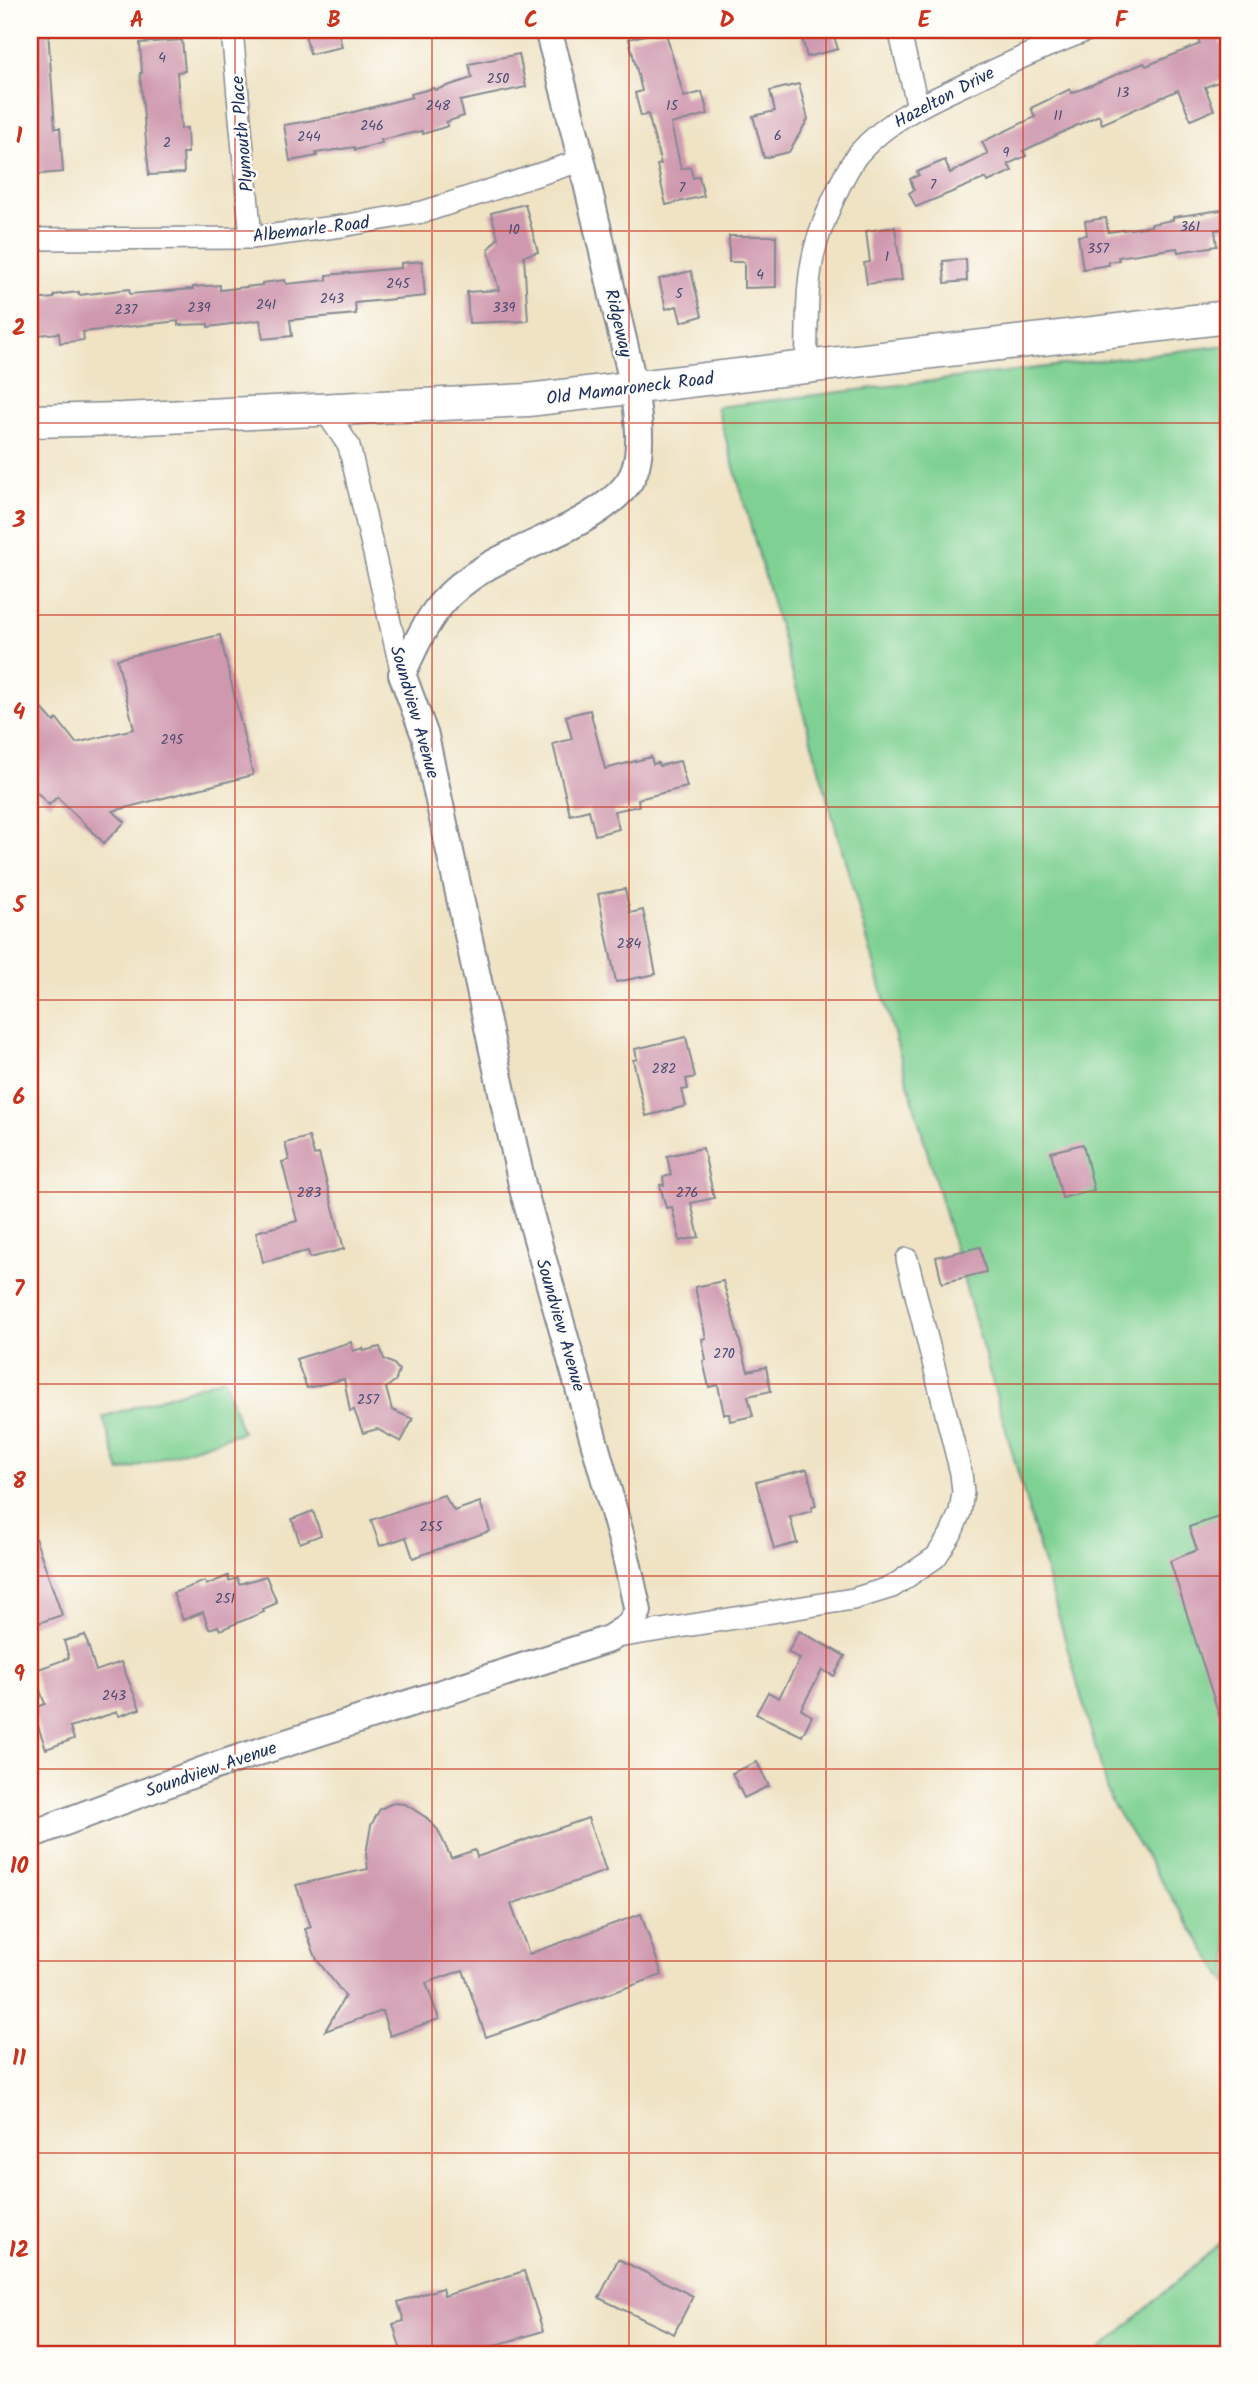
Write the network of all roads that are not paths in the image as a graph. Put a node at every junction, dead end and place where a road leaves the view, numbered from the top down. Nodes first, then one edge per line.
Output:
1 (232, 30) edge
2 (548, 30) edge
3 (899, 30) edge
4 (1088, 30) edge
5 (918, 107) junction
6 (583, 160) junction
7 (251, 238) junction
8 (30, 239) edge
9 (1228, 317) edge
10 (806, 367) junction
11 (634, 387) junction
12 (324, 409) junction
13 (30, 421) edge
14 (402, 674) junction
15 (907, 1259) dead end
16 (609, 1639) junction
17 (30, 1835) edge

1 - 7 street, Plymouth Place
2 - 6 street, Ridgeway
3 - 5 street
4 - 5 street, Hazelton Drive
5 - 10 street, Hazelton Drive
6 - 7 street, Albemarle Road
6 - 11 street, Ridgeway
7 - 8 street, Albemarle Road
9 - 10 main road, Old Mamaroneck Road
10 - 11 main road, Old Mamaroneck Road
11 - 12 main road, Old Mamaroneck Road
11 - 14 street, Ridgeway
12 - 13 main road, Old Mamaroneck Road
12 - 14 street, Soundview Avenue
14 - 16 street, Soundview Avenue
15 - 16 street
16 - 17 street, Soundview Avenue

